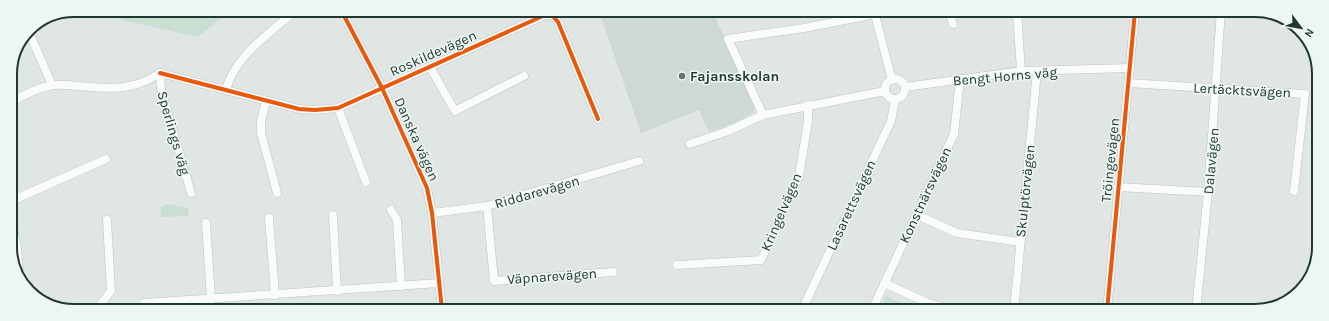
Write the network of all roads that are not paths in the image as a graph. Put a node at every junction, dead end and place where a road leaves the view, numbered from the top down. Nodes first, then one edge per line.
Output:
1 (288, 17) edge
2 (345, 17) edge
3 (541, 17) edge
4 (554, 17) edge
5 (852, 17) edge
6 (875, 17) edge
7 (951, 17) edge
8 (1017, 17) edge
9 (1134, 17) edge
10 (1221, 17) edge
11 (954, 24) dead end
12 (31, 37) edge
13 (430, 67) junction
14 (1130, 68) junction
15 (1037, 71) junction
16 (1021, 72) junction
17 (160, 73) junction
18 (524, 76) dead end
19 (892, 80) junction
20 (960, 80) junction
21 (1129, 83) junction
22 (52, 85) junction
23 (905, 87) junction
24 (382, 88) junction
25 (1217, 88) junction
26 (226, 89) junction
27 (885, 91) junction
28 (17, 99) edge
29 (895, 99) junction
30 (266, 101) junction
31 (808, 105) junction
32 (338, 108) junction
33 (763, 114) junction
34 (598, 119) dead end
35 (690, 144) dead end
36 (106, 159) dead end
37 (639, 161) dead end
38 (366, 182) dead end
39 (1118, 186) junction
40 (1208, 192) junction
41 (1294, 192) dead end
42 (191, 193) dead end
43 (277, 193) dead end
44 (17, 198) edge
45 (487, 206) junction
46 (390, 210) dead end
47 (432, 213) junction
48 (333, 214) dead end
49 (916, 215) junction
50 (269, 218) dead end
51 (106, 220) dead end
52 (206, 223) dead end
53 (1020, 242) junction
54 (677, 265) dead end
55 (613, 272) dead end
56 (439, 283) junction
57 (884, 283) junction
58 (400, 286) junction
59 (337, 291) junction
60 (275, 295) junction
61 (211, 299) junction
62 (144, 303) dead end
63 (101, 304) edge
64 (441, 304) edge
65 (805, 304) edge
66 (875, 304) edge
67 (932, 304) edge
68 (1015, 304) edge
69 (1107, 304) edge
70 (1197, 304) edge

1 - 26 street
2 - 24 street, Danska vägen
3 - 13 street, Roskildevägen
4 - 34 street, Roskildevägen
5 - 33 street
6 - 19 street
7 - 11 street
8 - 16 street
9 - 14 street, Tröingevägen
10 - 25 street, Dalavägen
12 - 22 street
13 - 18 street
13 - 24 street, Roskildevägen
14 - 15 street, Bengt Horns väg
14 - 21 street, Tröingevägen
15 - 16 street, Bengt Horns väg
15 - 53 street, Skulptörvägen
16 - 20 street, Bengt Horns väg
17 - 22 street
17 - 26 street, Roskildevägen
17 - 42 street, Sperlings väg
19 - 23 street
19 - 27 street
20 - 23 street, Bengt Horns väg
20 - 49 street, Konstnärsvägen
21 - 25 street, Lertäcktsvägen
21 - 39 street, Tröingevägen
22 - 28 street
23 - 29 street, Lasarettsvägen
24 - 32 street, Roskildevägen
24 - 47 street, Danska vägen
25 - 40 street, Dalavägen
25 - 41 street, Lertäcktsvägen
26 - 30 street, Roskildevägen
27 - 29 street
27 - 31 street
29 - 65 street, Lasarettsvägen
30 - 32 street, Roskildevägen
30 - 43 street
31 - 33 street
31 - 54 street, Kringelvägen
32 - 38 street
33 - 35 street
36 - 44 street
37 - 45 street, Riddarevägen
39 - 40 street
39 - 69 street, Tröingevägen
40 - 70 street, Dalavägen
45 - 47 street, Riddarevägen
45 - 55 street, Väpnarevägen
46 - 58 street
47 - 56 street, Danska vägen
48 - 59 street
49 - 53 street
49 - 57 street, Konstnärsvägen
50 - 60 street
51 - 63 street
52 - 61 street
53 - 68 street, Skulptörvägen
56 - 58 street
56 - 64 street, Danska vägen
57 - 66 street, Konstnärsvägen
57 - 67 street
58 - 59 street
59 - 60 street
60 - 61 street
61 - 62 street

